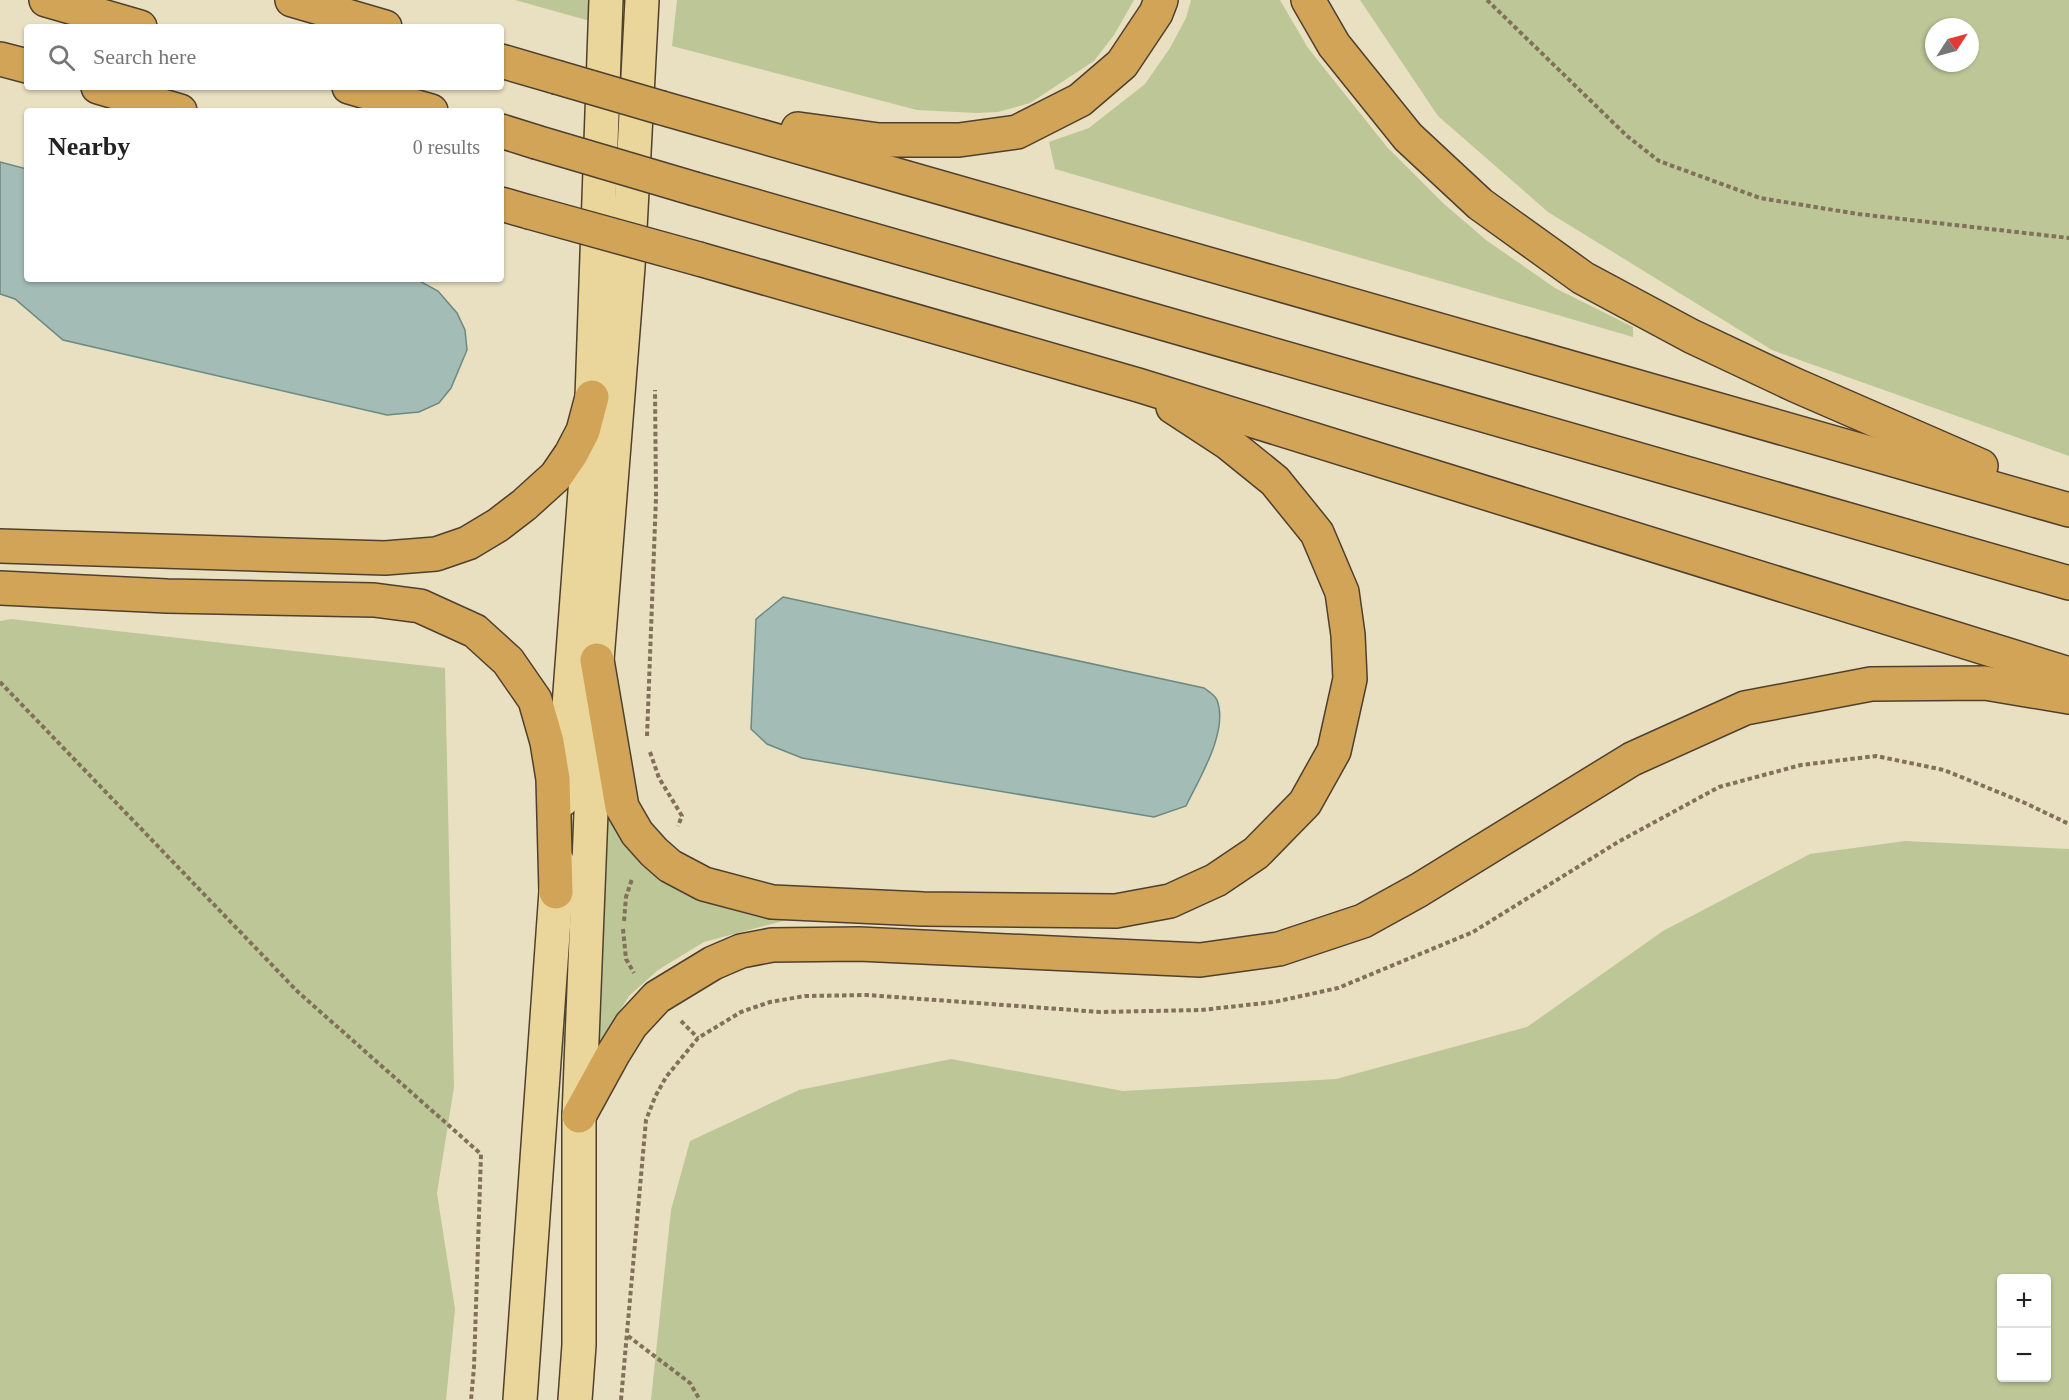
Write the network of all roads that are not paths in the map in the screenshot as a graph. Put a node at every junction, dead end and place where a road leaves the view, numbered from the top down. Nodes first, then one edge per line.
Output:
1 (46, 0) edge
2 (292, 0) edge
3 (606, 0) edge
4 (642, 0) edge
5 (1161, 0) edge
6 (1308, 0) edge
7 (130, 24) edge
8 (375, 24) edge
9 (504, 62) edge
10 (108, 90) edge
11 (359, 90) edge
12 (170, 108) edge
13 (421, 108) edge
14 (715, 119) junction
15 (504, 133) edge
16 (515, 208) edge
17 (1138, 385) junction
18 (592, 397) junction
19 (2069, 502) edge
20 (2069, 510) edge
21 (0, 546) edge
22 (2069, 582) edge
23 (0, 588) edge
24 (597, 660) junction
25 (2069, 674) edge
26 (2069, 697) edge
27 (555, 892) junction
28 (579, 1116) junction
29 (520, 1400) edge
30 (575, 1400) edge

1 - 7 highway
2 - 8 highway
3 - 18 main road
4 - 24 main road
5 - 14 highway
6 - 19 highway
9 - 14 highway, bridge
10 - 12 highway
11 - 13 highway
14 - 20 highway
15 - 22 highway, bridge
16 - 17 highway, bridge
17 - 24 highway
17 - 25 highway
18 - 21 highway
18 - 27 main road
23 - 27 highway
24 - 28 main road
26 - 28 highway
27 - 29 main road
28 - 30 main road

